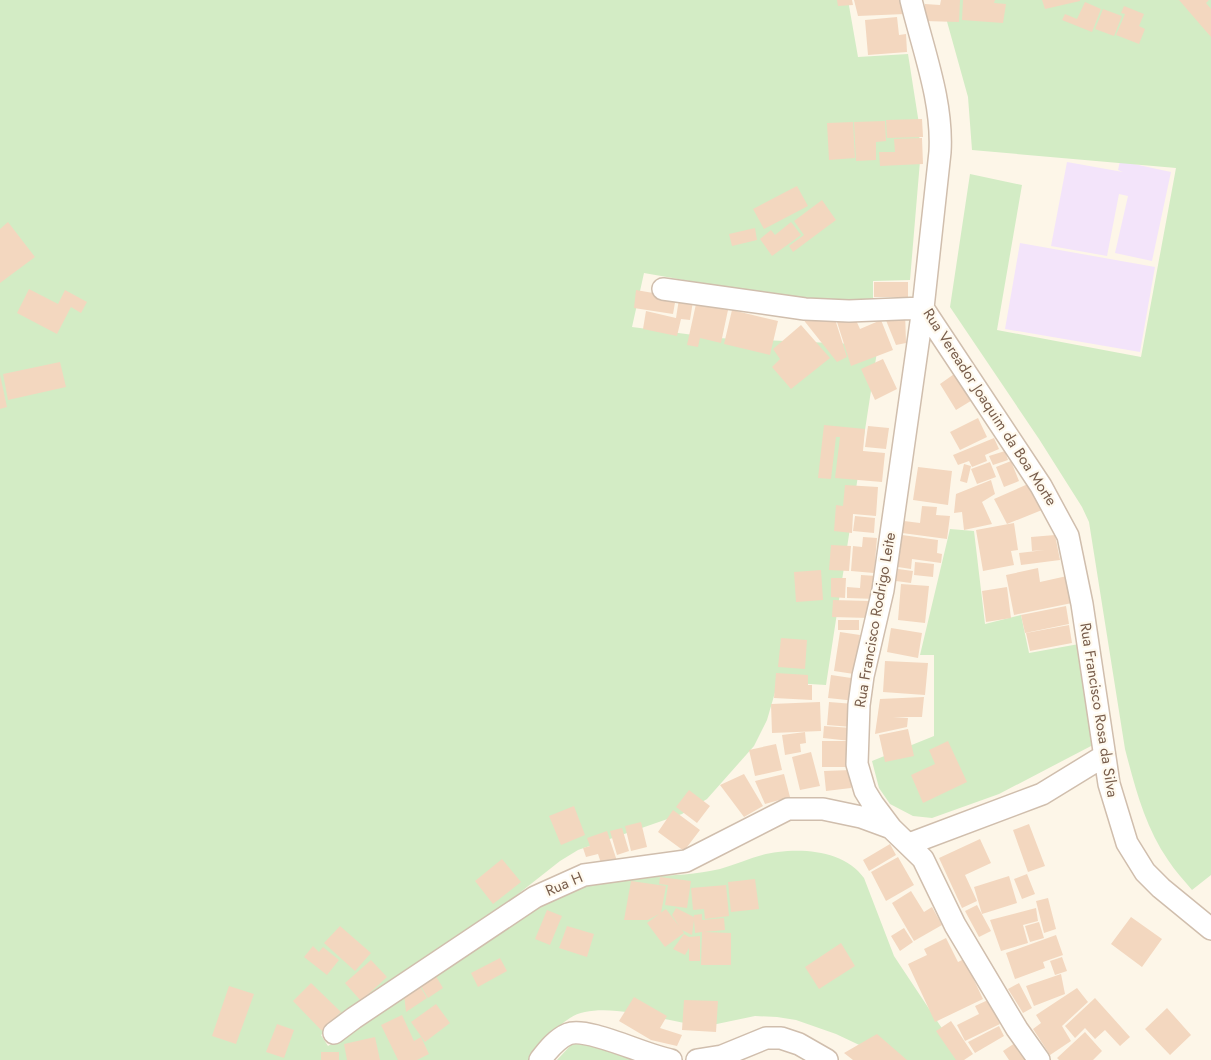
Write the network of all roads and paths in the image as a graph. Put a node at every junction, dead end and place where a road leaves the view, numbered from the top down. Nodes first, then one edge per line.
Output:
1 (911, 0) edge
2 (663, 289) dead end
3 (923, 308) junction
4 (1082, 604) joint
5 (1104, 756) junction
6 (860, 778) junction
7 (823, 809) junction
8 (891, 828) junction
9 (909, 844) junction
10 (1211, 929) edge
11 (334, 1034) dead end
12 (540, 1060) edge
13 (671, 1060) edge
14 (697, 1060) edge
15 (827, 1060) edge
16 (1039, 1060) edge

1 - 3 street, Rua Vereador Joaquim da Boa Morte
2 - 3 street
3 - 4 street, Rua Vereador Joaquim da Boa Morte
3 - 6 street, Rua Francisco Rodrigo Leite
4 - 5 street, Rua Francisco Rosa da Silva
5 - 9 street
5 - 10 street, Rua Francisco Rosa da Silva
6 - 7 street, Rua H
6 - 8 street, Rua Francisco Rodrigo Leite
7 - 8 street, Rua H
7 - 11 street, Rua H
8 - 9 street, Rua Francisco Rodrigo Leite
9 - 16 street, Rua Francisco Rodrigo Leite
12 - 13 street
14 - 15 street

